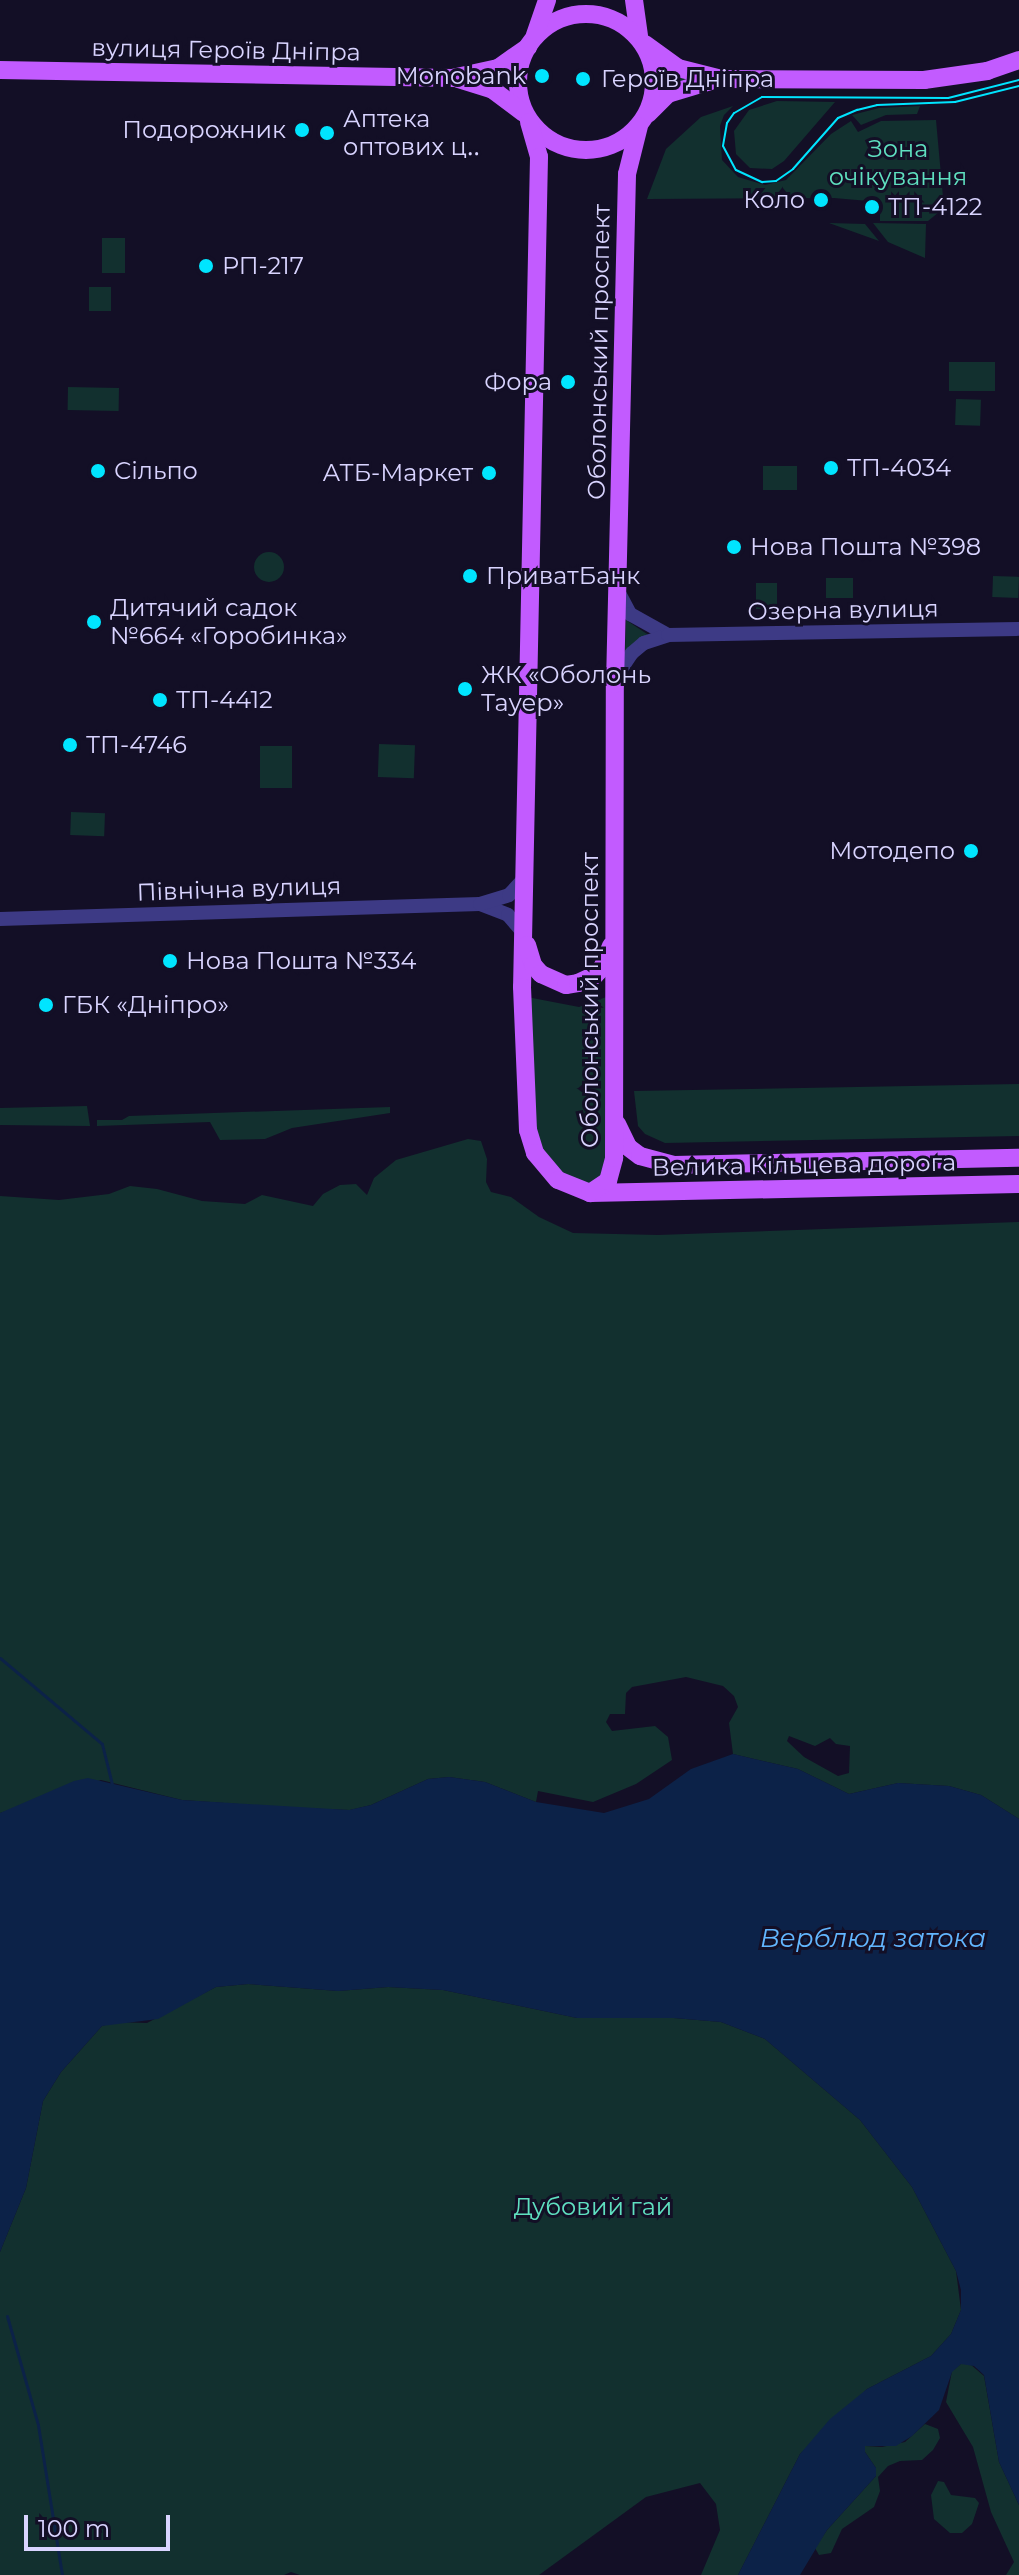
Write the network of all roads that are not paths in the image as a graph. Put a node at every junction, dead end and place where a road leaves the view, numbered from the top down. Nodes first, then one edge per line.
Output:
1 (547, 0) edge
2 (634, 0) edge
3 (642, 40) junction
4 (531, 42) junction
5 (1019, 60) edge
6 (0, 70) edge
7 (452, 78) junction
8 (722, 79) junction
9 (527, 118) junction
10 (642, 121) junction
11 (618, 588) junction
12 (1019, 629) edge
13 (668, 635) junction
14 (615, 678) junction
15 (522, 881) junction
16 (480, 904) junction
17 (0, 919) edge
18 (614, 931) junction
19 (523, 932) junction
20 (615, 1117) junction
21 (1019, 1158) edge
22 (1019, 1184) edge
23 (590, 1193) junction

1 - 4 main road
2 - 3 main road
3 - 4 main road
3 - 8 main road
3 - 10 main road
4 - 7 main road, вулиця Героїв Дніпра
4 - 9 main road
5 - 8 main road
6 - 7 main road, вулиця Героїв Дніпра
7 - 9 main road, вулиця Героїв Дніпра
8 - 10 main road
9 - 10 main road
9 - 15 main road, Оболонський проспект
10 - 11 main road, Оболонський проспект
11 - 13 street
11 - 14 main road, Оболонський проспект
12 - 13 street, Озерна вулиця
13 - 14 street
14 - 18 main road, Оболонський проспект
15 - 16 street, Північна вулиця
15 - 19 main road, Оболонський проспект
16 - 17 street, Північна вулиця
16 - 19 street, Північна вулиця
18 - 19 main road
18 - 20 main road, Оболонський проспект
19 - 23 main road, Оболонський проспект
20 - 21 main road, Велика Кільцева дорога
20 - 23 main road, Оболонський проспект
22 - 23 main road, Велика Кільцева дорога

